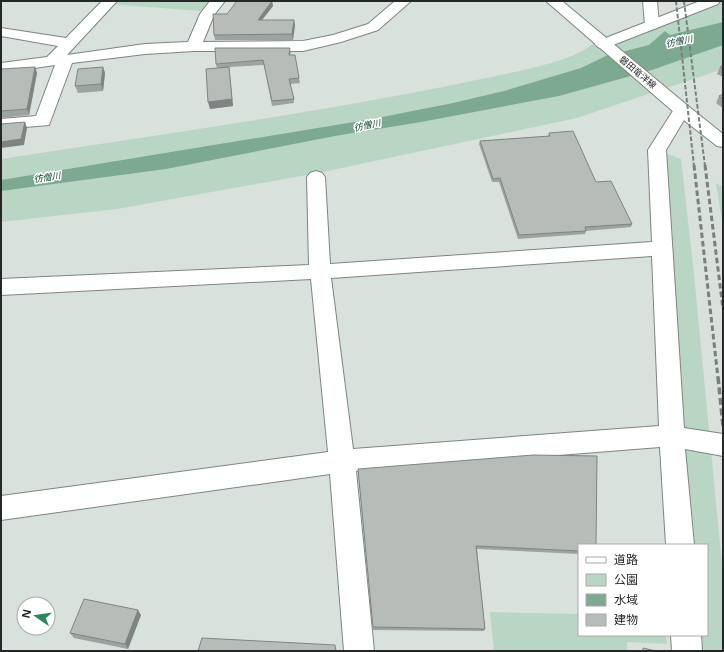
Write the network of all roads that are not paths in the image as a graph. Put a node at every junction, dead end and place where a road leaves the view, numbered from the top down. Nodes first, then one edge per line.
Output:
1 (110, 1) edge
2 (218, 1) edge
3 (404, 1) edge
4 (554, 1) edge
5 (650, 1) edge
6 (713, 1) edge
7 (652, 25) junction
8 (1, 32) edge
9 (69, 42) junction
10 (603, 44) junction
11 (194, 46) junction
12 (58, 61) junction
13 (1, 68) edge
14 (682, 110) junction
15 (1, 124) edge
16 (723, 142) edge
17 (316, 177) dead end
18 (662, 248) junction
19 (320, 271) junction
20 (1, 287) edge
21 (672, 436) junction
22 (723, 445) edge
23 (342, 461) junction
24 (1, 508) edge
25 (680, 544) edge
26 (686, 636) edge
27 (359, 651) edge
28 (688, 651) edge

1 - 9 street
2 - 11 street
3 - 11 street
4 - 10 street, 磐田竜洋線
5 - 7 street
6 - 7 street
7 - 10 street
8 - 9 street
9 - 12 street
10 - 14 street, 磐田竜洋線
11 - 12 street
12 - 13 street
12 - 15 street
14 - 16 street, 磐田竜洋線
14 - 18 street
17 - 19 street
18 - 19 street
18 - 21 street
19 - 20 street
19 - 23 street
21 - 22 street
21 - 23 street
21 - 25 street
23 - 24 street
23 - 27 street
26 - 28 street

